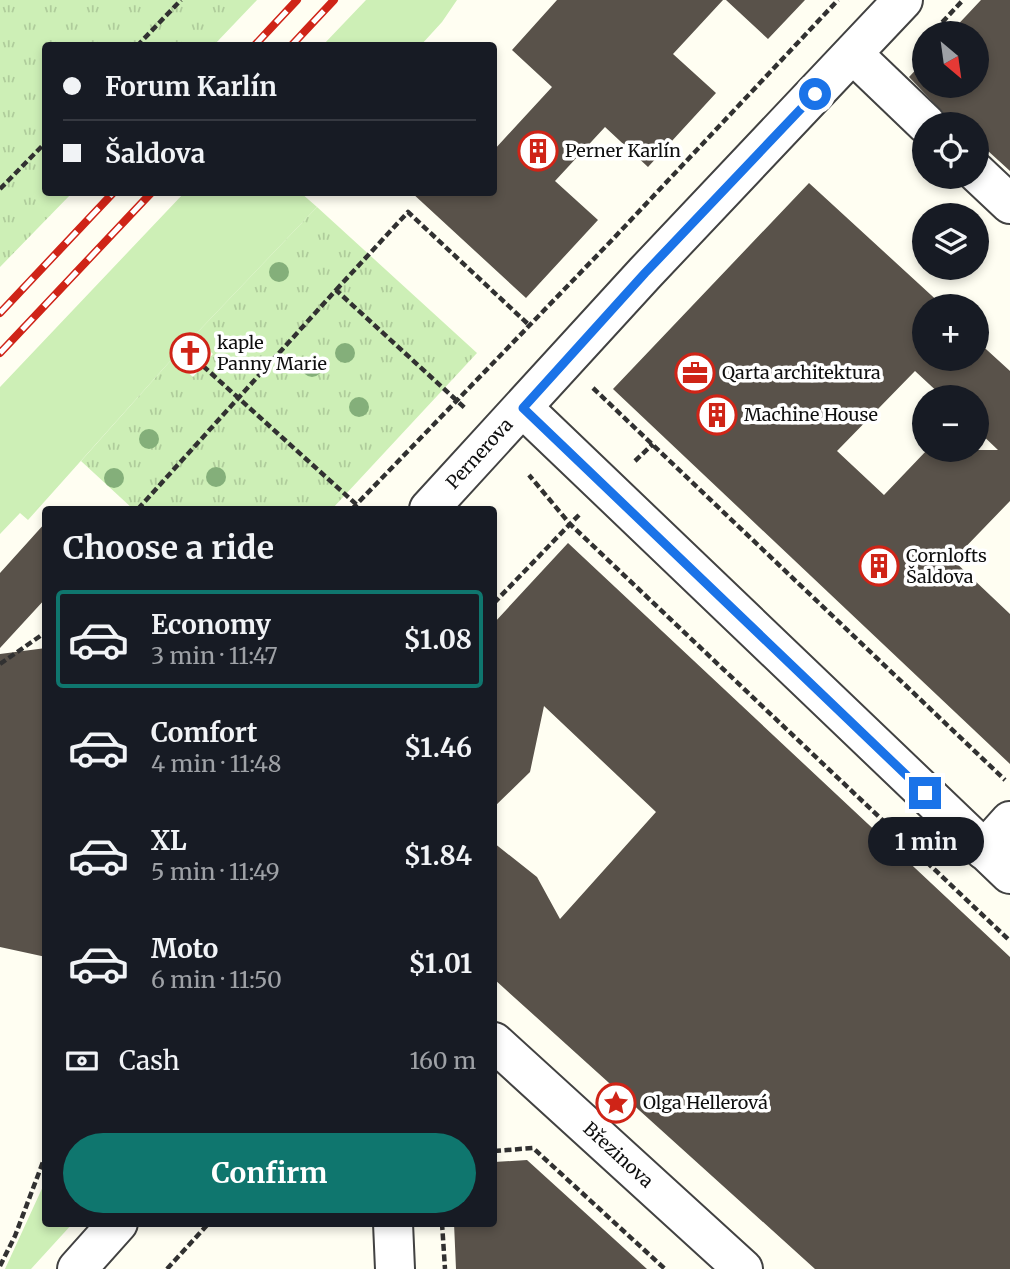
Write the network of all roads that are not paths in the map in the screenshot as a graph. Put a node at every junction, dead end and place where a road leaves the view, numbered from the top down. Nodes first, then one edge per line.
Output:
1 (903, 0) edge
2 (853, 54) junction
3 (913, 112) edge
4 (989, 184) edge
5 (1010, 204) edge
6 (523, 408) junction
7 (432, 506) edge
8 (1010, 821) edge
9 (997, 862) edge
10 (497, 1048) edge
11 (114, 1227) edge
12 (393, 1227) edge
13 (77, 1269) edge
14 (395, 1269) edge
15 (743, 1269) edge

1 - 2 street, Pernerova
2 - 3 street
2 - 6 street, Pernerova
4 - 5 street
6 - 7 street, Pernerova
6 - 9 street
8 - 9 street
10 - 15 street, Březinova
11 - 13 street
12 - 14 street

